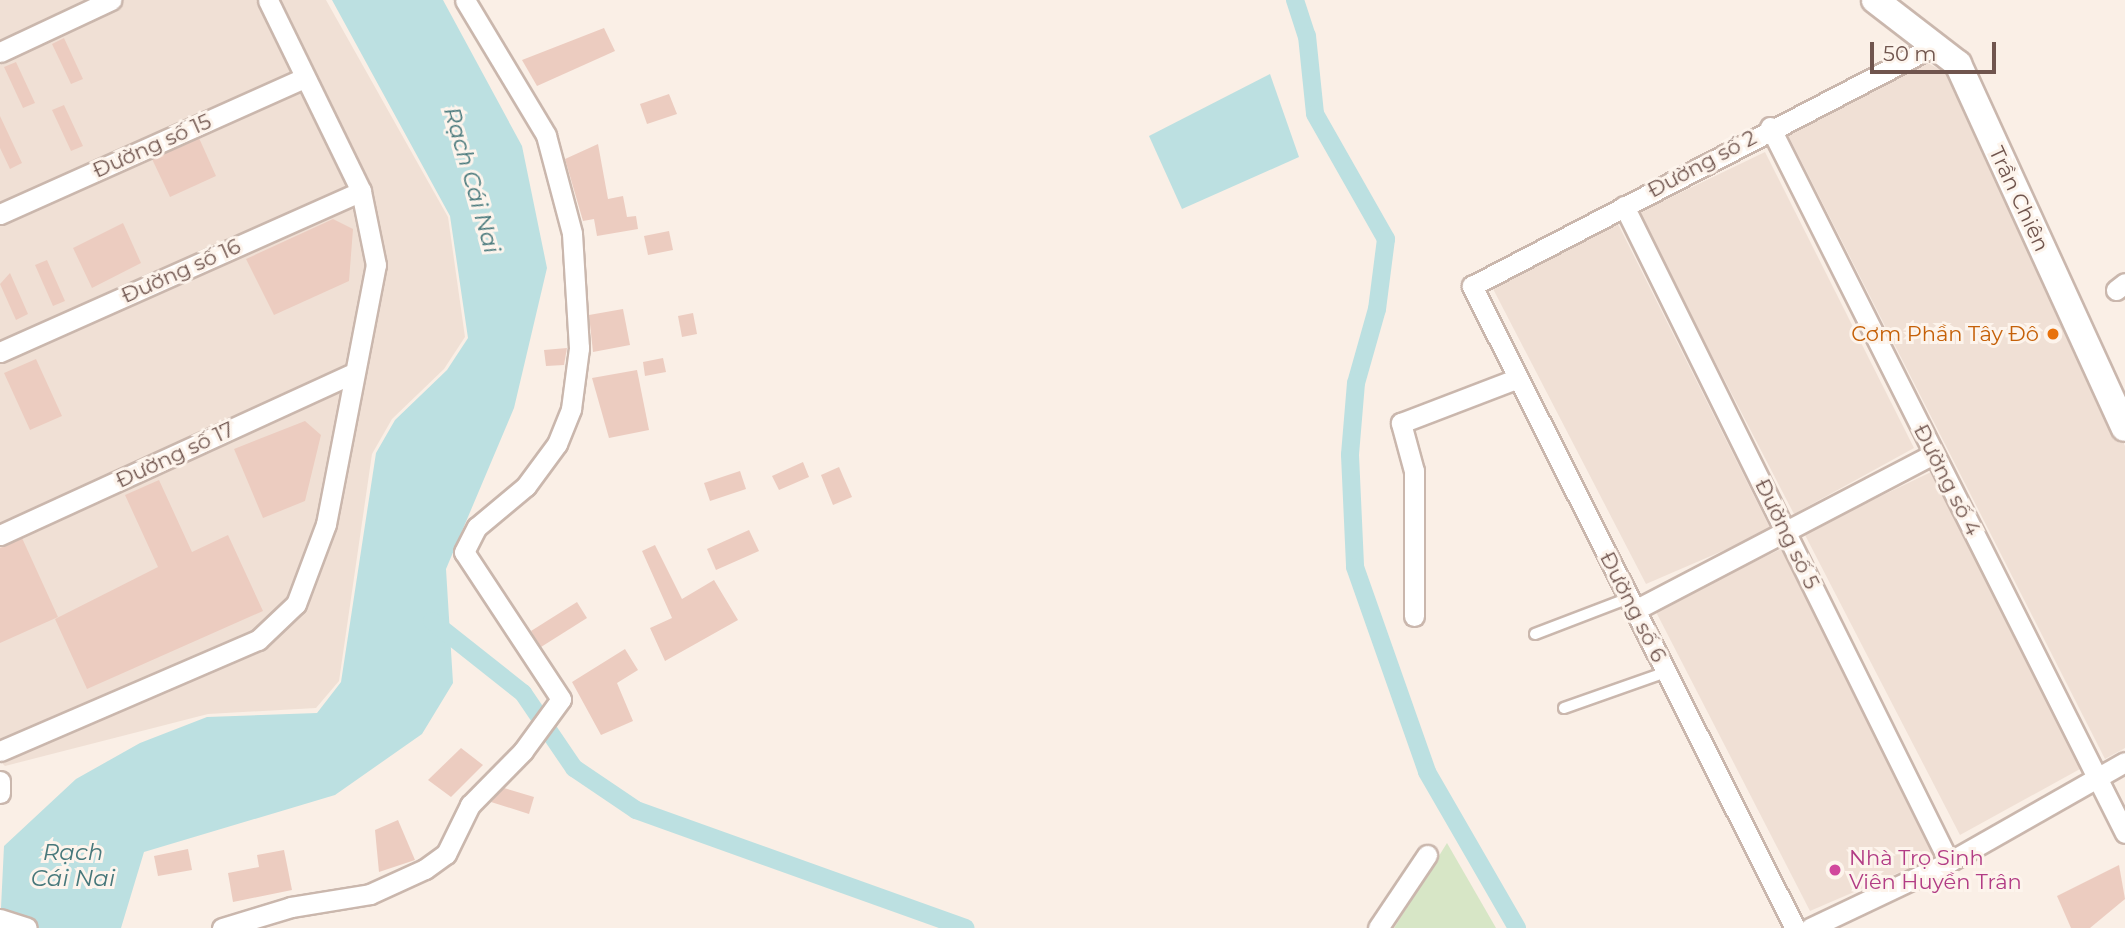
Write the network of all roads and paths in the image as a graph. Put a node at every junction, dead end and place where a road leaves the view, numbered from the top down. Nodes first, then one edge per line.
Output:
1 (111, 0) edge
2 (268, 0) edge
3 (465, 0) edge
4 (1875, 0) edge
5 (1934, 46) junction
6 (0, 51) edge
7 (304, 78) junction
8 (1770, 127) junction
9 (361, 191) junction
10 (1624, 206) junction
11 (0, 214) edge
12 (1472, 286) joint
13 (0, 352) edge
14 (350, 375) junction
15 (1518, 378) junction
16 (2125, 428) edge
17 (1934, 454) junction
18 (1787, 533) junction
19 (0, 535) edge
20 (1632, 604) junction
21 (1414, 616) dead end
22 (1535, 634) dead end
23 (1666, 672) junction
24 (1564, 708) dead end
25 (0, 751) edge
26 (2125, 762) edge
27 (2095, 779) junction
28 (2125, 833) edge
29 (1427, 855) dead end
30 (1948, 862) junction
31 (0, 919) edge
32 (225, 927) edge
33 (27, 928) edge
34 (1378, 928) edge
35 (1795, 928) edge
36 (1810, 928) edge

1 - 6 street
2 - 7 street
3 - 32 street
4 - 5 street, Trần Chiên
5 - 8 street, Đường số 2
5 - 16 street, Trần Chiên
7 - 9 street
7 - 11 street, Đường số 15
8 - 10 street, Đường số 2
8 - 17 street, Đường số 4
9 - 13 street, Đường số 16
9 - 14 street
10 - 12 street, Đường số 2
10 - 18 street, Đường số 5
12 - 15 street, Đường số 6
14 - 19 street, Đường số 17
14 - 25 street
15 - 20 street, Đường số 6
15 - 21 street
17 - 18 street
17 - 27 street, Đường số 4
18 - 20 street
18 - 30 street, Đường số 5
20 - 22 lane
20 - 23 street, Đường số 6
23 - 24 lane
23 - 35 street, Đường số 6
26 - 27 street
27 - 28 street, Đường số 4
27 - 30 street
29 - 34 street
30 - 36 street
31 - 33 street

